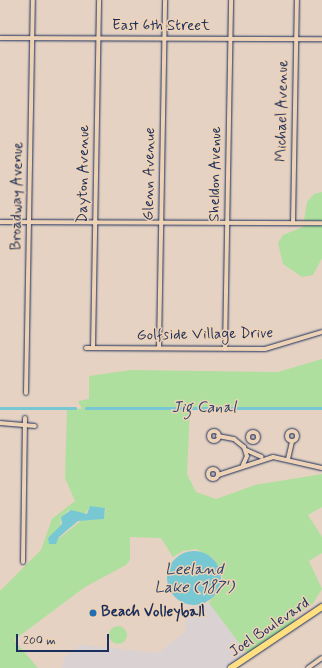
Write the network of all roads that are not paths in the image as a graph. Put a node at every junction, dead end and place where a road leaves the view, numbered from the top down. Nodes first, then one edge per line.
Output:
1 (33, 0) edge
2 (99, 0) edge
3 (165, 0) edge
4 (232, 0) edge
5 (297, 0) edge
6 (0, 38) edge
7 (33, 38) junction
8 (99, 39) junction
9 (165, 39) junction
10 (230, 39) junction
11 (297, 39) junction
12 (322, 39) edge
13 (0, 222) edge
14 (29, 222) junction
15 (95, 222) junction
16 (161, 223) junction
17 (227, 223) junction
18 (293, 223) junction
19 (322, 223) edge
20 (322, 332) edge
21 (86, 348) dead end
22 (93, 348) junction
23 (159, 348) junction
24 (225, 349) junction
25 (26, 393) dead end
26 (25, 420) junction
27 (0, 423) edge
28 (35, 426) dead end
29 (218, 436) dead end
30 (249, 440) dead end
31 (292, 441) dead end
32 (245, 448) junction
33 (264, 458) junction
34 (288, 459) junction
35 (241, 466) junction
36 (322, 468) edge
37 (218, 474) dead end
38 (23, 562) dead end
39 (322, 607) edge
40 (322, 658) edge
41 (231, 668) edge
42 (308, 668) edge

1 - 7 street, Broadway Avenue
2 - 8 street, Dayton Avenue
3 - 9 street, Glenn Avenue
4 - 10 street, Sheldon Avenue
5 - 11 street, Michael Avenue
6 - 7 street, East 6th Street
7 - 8 street, East 6th Street
7 - 14 street, Broadway Avenue
8 - 9 street, East 6th Street
8 - 15 street, Dayton Avenue
9 - 10 street, East 6th Street
9 - 16 street, Glenn Avenue
10 - 11 street, East 6th Street
10 - 17 street, Sheldon Avenue
11 - 12 street, East 6th Street
11 - 18 street, Michael Avenue
13 - 14 street
14 - 15 street
14 - 25 street, Broadway Avenue
15 - 16 street
15 - 22 street, Dayton Avenue
16 - 17 street
16 - 23 street, Glenn Avenue
17 - 18 street
17 - 24 street, Sheldon Avenue
18 - 19 street
20 - 24 street, Golfside Village Drive
21 - 22 street, Golfside Village Drive
22 - 23 street, Golfside Village Drive
23 - 24 street, Golfside Village Drive
26 - 27 street
26 - 28 street
26 - 38 street
29 - 32 street
30 - 32 street
31 - 34 street
32 - 33 street
32 - 35 street
33 - 34 street
33 - 35 street
34 - 36 street
35 - 37 street
39 - 41 main road, Joel Boulevard
40 - 42 street

